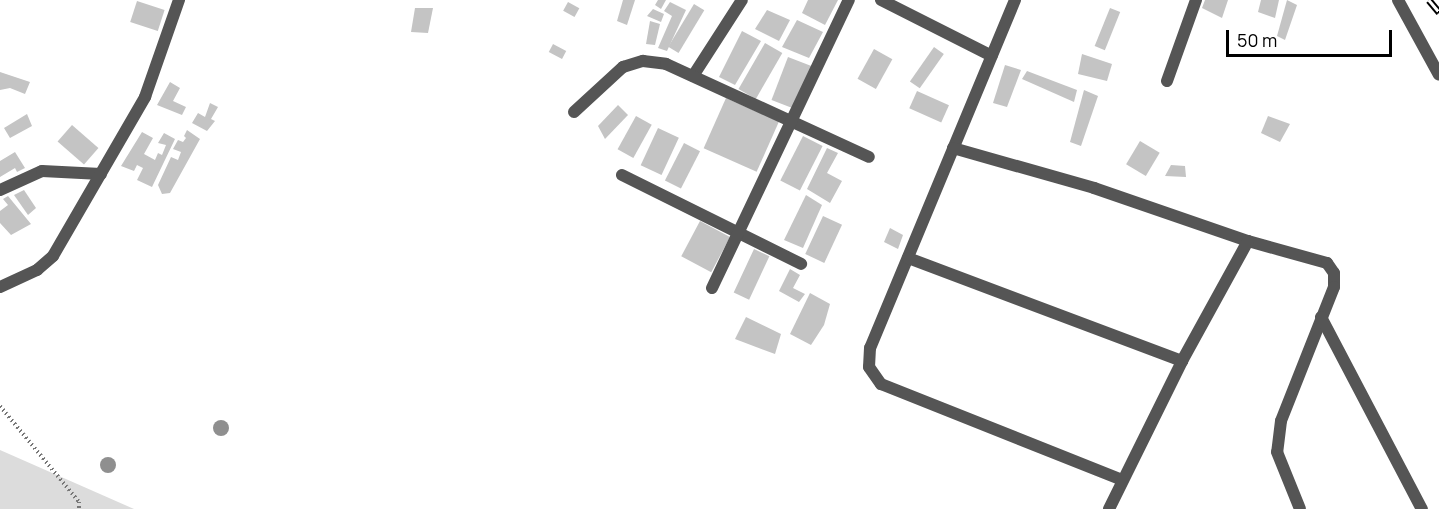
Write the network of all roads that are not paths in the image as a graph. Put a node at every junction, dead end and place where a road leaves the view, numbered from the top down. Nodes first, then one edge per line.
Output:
1 (179, 0) edge
2 (742, 0) edge
3 (849, 0) edge
4 (881, 0) edge
5 (1015, 0) edge
6 (1196, 0) edge
7 (1398, 0) edge
8 (992, 56) junction
9 (1439, 75) edge
10 (693, 76) junction
11 (1167, 81) dead end
12 (574, 112) dead end
13 (792, 122) junction
14 (953, 148) junction
15 (869, 157) dead end
16 (101, 174) junction
17 (622, 175) dead end
18 (0, 190) edge
19 (740, 231) junction
20 (1248, 241) junction
21 (908, 258) junction
22 (801, 264) dead end
23 (0, 287) edge
24 (712, 288) dead end
25 (1322, 317) junction
26 (1182, 361) junction
27 (1122, 480) junction
28 (1109, 509) edge
29 (1300, 509) edge
30 (1422, 509) edge

1 - 16 street
2 - 10 street
3 - 13 street
4 - 8 street
5 - 8 street
6 - 11 street
7 - 9 street
8 - 14 street
10 - 12 street
10 - 13 street
13 - 15 street
13 - 19 street
14 - 20 street
14 - 21 street
16 - 18 street
16 - 23 street
17 - 19 street
19 - 22 street
19 - 24 street
20 - 25 street
20 - 26 street
21 - 26 street
21 - 27 street
25 - 29 street
25 - 30 street
26 - 27 street
27 - 28 street

